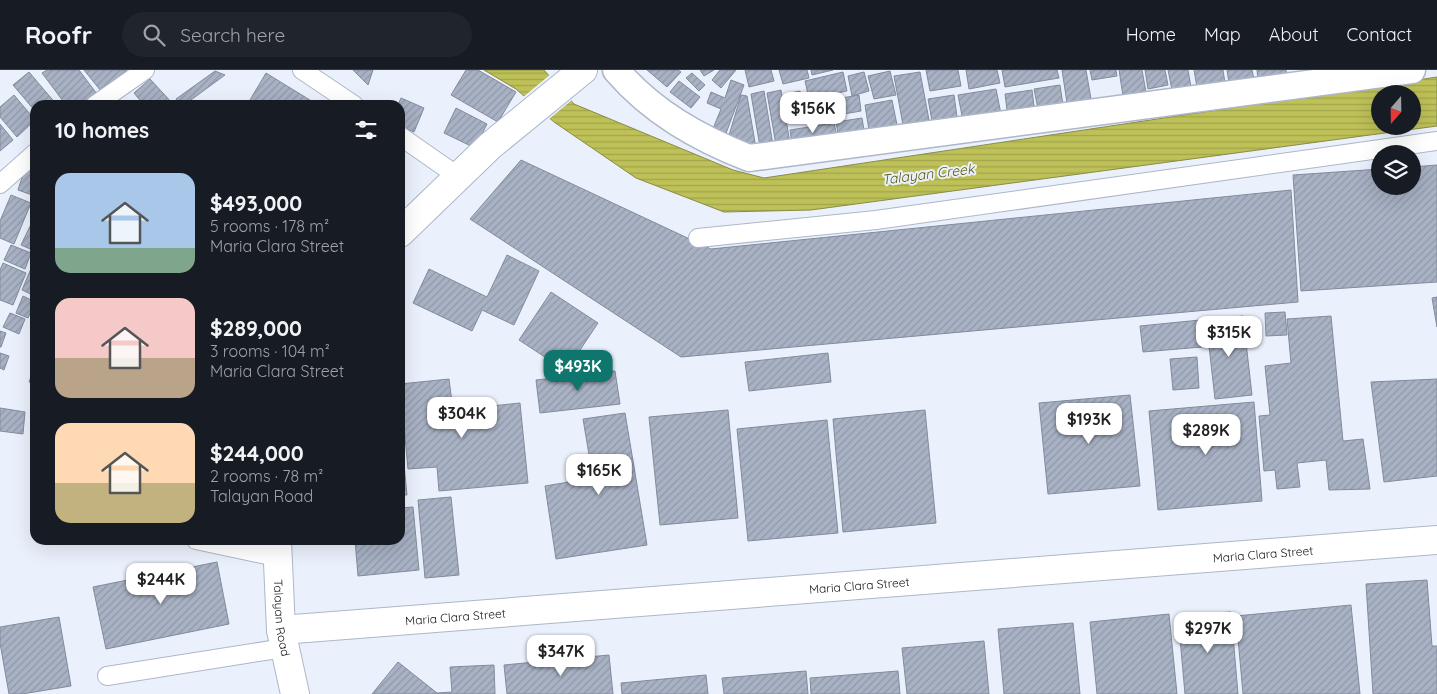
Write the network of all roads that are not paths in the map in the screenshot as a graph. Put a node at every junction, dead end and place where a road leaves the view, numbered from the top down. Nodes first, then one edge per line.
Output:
1 (145, 70) edge
2 (302, 70) edge
3 (583, 70) edge
4 (616, 70) edge
5 (1412, 70) edge
6 (101, 100) edge
7 (347, 100) edge
8 (405, 140) edge
9 (1437, 141) edge
10 (30, 157) edge
11 (454, 182) junction
12 (0, 184) edge
13 (405, 228) edge
14 (698, 238) dead end
15 (1437, 540) edge
16 (246, 545) edge
17 (276, 548) edge
18 (283, 639) junction
19 (107, 676) dead end
20 (295, 694) edge

1 - 6 lane
2 - 7 lane
3 - 11 street
4 - 5 street
8 - 11 lane
9 - 14 lane
10 - 12 lane
11 - 13 street
15 - 18 street, Maria Clara Street
16 - 17 lane
17 - 18 street, Talayan Road
18 - 19 lane
18 - 20 street, Talayan Road

